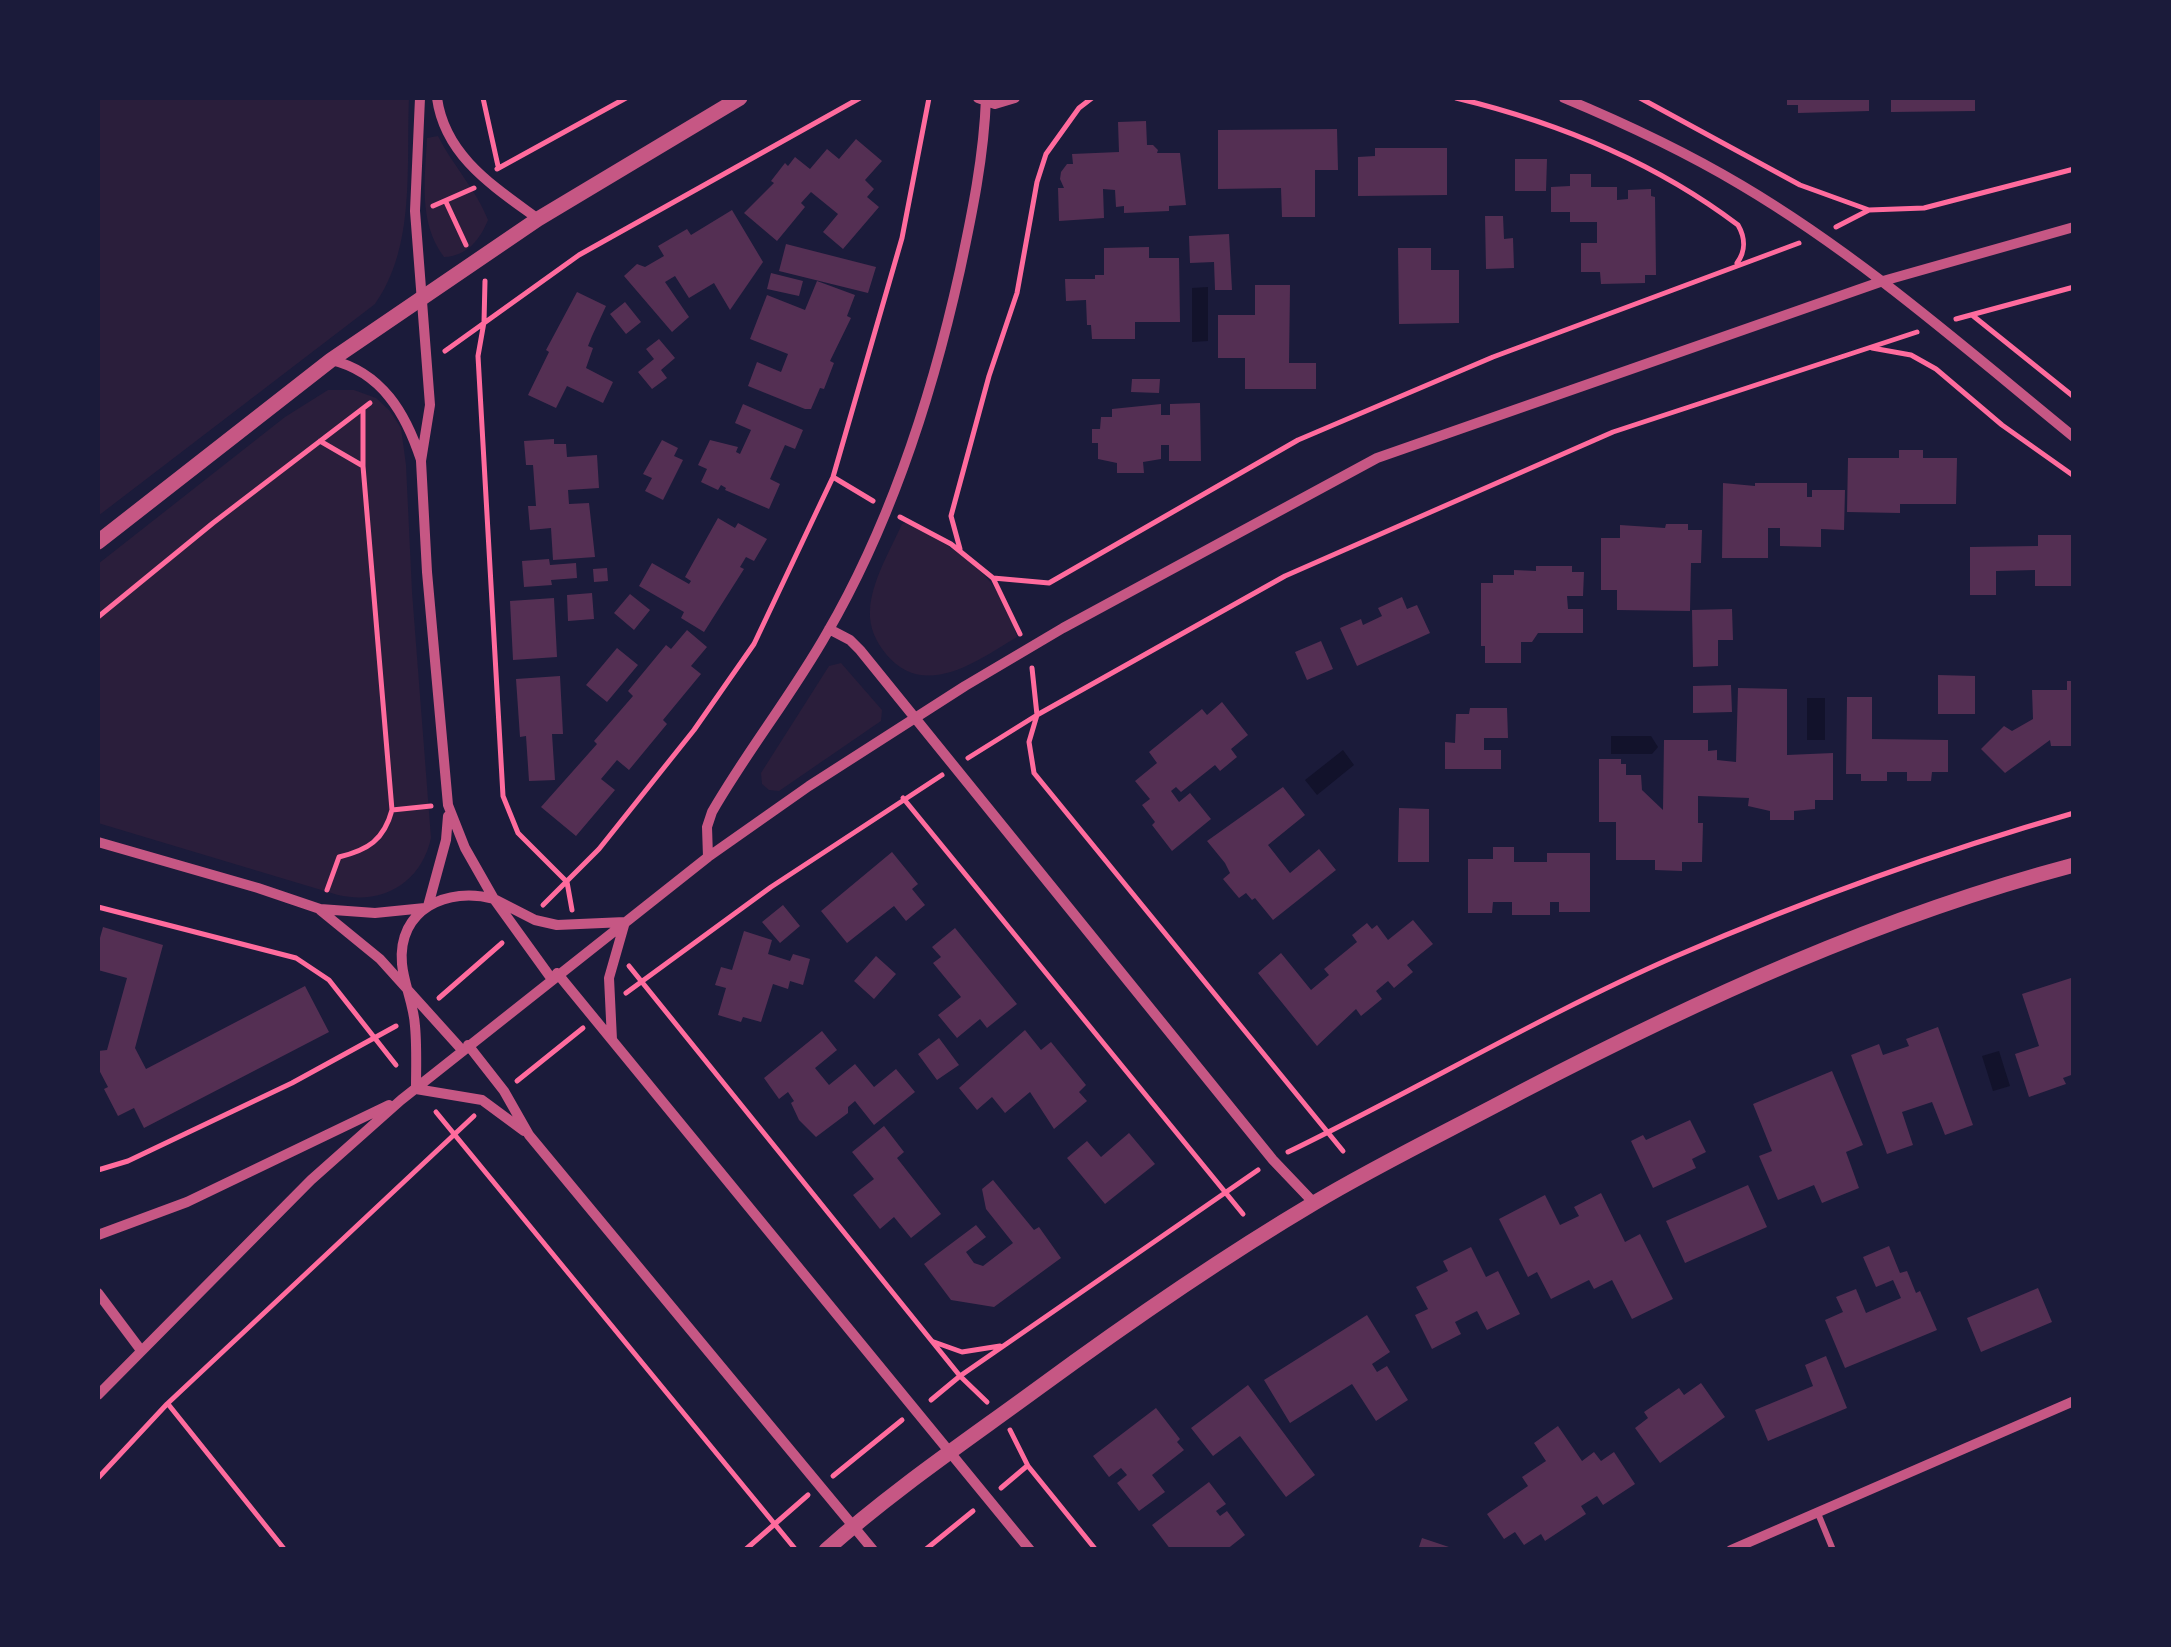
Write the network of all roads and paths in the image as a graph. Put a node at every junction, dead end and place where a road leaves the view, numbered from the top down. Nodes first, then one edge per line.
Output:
1 (420, 98) edge
2 (437, 98) edge
3 (483, 98) edge
4 (626, 98) edge
5 (740, 98) edge
6 (860, 98) edge
7 (929, 98) edge
8 (1016, 98) edge
9 (1092, 98) edge
10 (1456, 98) edge
11 (1564, 98) edge
12 (1640, 98) edge
13 (983, 99) edge
14 (498, 169) junction
15 (2074, 169) edge
16 (482, 178) junction
17 (446, 202) junction
18 (1869, 210) junction
19 (414, 211) junction
20 (538, 219) junction
21 (2074, 228) edge
22 (1818, 237) junction
23 (579, 255) dead end
24 (474, 262) junction
25 (1736, 265) junction
26 (1883, 281) junction
27 (2074, 286) edge
28 (421, 298) junction
29 (1972, 315) junction
30 (1938, 324) junction
31 (1868, 348) junction
32 (331, 360) junction
33 (2074, 397) edge
34 (363, 408) dead end
35 (2074, 437) edge
36 (318, 440) dead end
37 (421, 461) junction
38 (363, 466) junction
39 (2074, 476) edge
40 (832, 477) junction
41 (886, 509) junction
42 (212, 523) dead end
43 (98, 542) edge
44 (961, 552) junction
45 (992, 578) junction
46 (98, 617) edge
47 (830, 629) junction
48 (1026, 651) junction
49 (1037, 716) junction
50 (914, 717) junction
51 (954, 768) junction
52 (903, 798) junction
53 (448, 805) junction
54 (392, 810) junction
55 (2074, 813) edge
56 (98, 842) edge
57 (708, 857) junction
58 (2074, 865) edge
59 (568, 882) junction
60 (494, 899) junction
61 (98, 907) edge
62 (427, 907) junction
63 (320, 910) junction
64 (530, 918) junction
65 (624, 922) junction
66 (587, 925) junction
67 (516, 931) junction
68 (615, 950) junction
69 (554, 976) junction
70 (640, 980) junction
71 (407, 986) junction
72 (444, 994) dead end
73 (608, 1008) junction
74 (596, 1018) junction
75 (405, 1021) dead end
76 (376, 1038) junction
77 (612, 1040) junction
78 (465, 1048) junction
79 (416, 1089) junction
80 (504, 1091) junction
81 (401, 1100) junction
82 (490, 1104) junction
83 (454, 1132) junction
84 (1327, 1134) junction
85 (529, 1135) junction
86 (1343, 1151) dead end
87 (1273, 1160) junction
88 (98, 1170) edge
89 (1225, 1194) junction
90 (1314, 1203) junction
91 (1243, 1214) dead end
92 (98, 1235) edge
93 (98, 1293) edge
94 (931, 1340) junction
95 (1004, 1345) junction
96 (140, 1349) junction
97 (960, 1376) junction
98 (98, 1395) edge
99 (986, 1400) dead end
100 (930, 1401) dead end
101 (2074, 1401) edge
102 (168, 1404) junction
103 (902, 1420) dead end
104 (1013, 1434) dead end
105 (950, 1451) junction
106 (1028, 1466) junction
107 (832, 1476) dead end
108 (98, 1478) edge
109 (1008, 1482) dead end
110 (802, 1500) dead end
111 (1816, 1510) junction
112 (971, 1512) dead end
113 (774, 1524) junction
114 (854, 1526) junction
115 (286, 1550) edge
116 (746, 1550) edge
117 (796, 1550) edge
118 (826, 1550) edge
119 (873, 1550) edge
120 (925, 1550) edge
121 (1030, 1550) edge
122 (1096, 1550) edge
123 (1731, 1550) edge
124 (1834, 1550) edge

1 - 19 street
2 - 16 street
3 - 14 path
4 - 14 path
5 - 20 street
6 - 23 path
7 - 40 path
8 - 13 street
9 - 44 path
10 - 25 path
11 - 22 street
12 - 18 path
13 - 41 street
14 - 16 path
15 - 18 path
16 - 17 path
16 - 20 street
17 - 19 path
17 - 24 path
18 - 22 path
19 - 28 street
20 - 24 street
21 - 26 street
22 - 25 path
22 - 26 street
24 - 28 street
24 - 59 path
25 - 45 path
26 - 30 street
26 - 48 street
27 - 29 path
28 - 32 street
28 - 37 street
29 - 30 path
29 - 33 path
30 - 31 path
30 - 35 street
31 - 39 path
31 - 49 path
32 - 37 street
32 - 43 street
34 - 38 path
36 - 38 path
37 - 53 street
38 - 54 path
40 - 41 path
40 - 59 path
41 - 44 path
41 - 47 street
42 - 46 path
44 - 45 path
45 - 48 path
47 - 50 street
47 - 57 street
48 - 49 path
48 - 50 street
49 - 51 path
49 - 84 path
50 - 51 street
50 - 57 street
51 - 52 path
51 - 87 street
52 - 70 path
52 - 89 path
53 - 54 path
53 - 60 street
53 - 62 street
54 - 63 path
55 - 84 path
56 - 63 street
57 - 65 street
58 - 90 street
59 - 64 path
59 - 66 path
60 - 62 street
60 - 64 street
60 - 67 street
61 - 76 path
62 - 63 street
62 - 71 street
63 - 71 street
64 - 66 street
65 - 66 street
65 - 68 street
65 - 69 street
67 - 69 street
67 - 72 path
68 - 70 path
68 - 73 street
69 - 74 street
69 - 78 street
70 - 73 path
70 - 94 path
71 - 78 street
71 - 79 street
73 - 77 street
74 - 77 street
74 - 80 path
75 - 76 path
76 - 88 path
77 - 105 street
78 - 79 street
78 - 80 street
79 - 81 street
79 - 82 street
79 - 83 path
80 - 85 street
81 - 92 street
81 - 96 street
82 - 83 path
82 - 85 street
83 - 102 path
83 - 113 path
84 - 86 path
84 - 87 path
85 - 114 street
87 - 89 path
87 - 90 street
89 - 91 path
89 - 95 path
90 - 105 street
93 - 96 street
94 - 95 path
94 - 97 path
95 - 97 path
96 - 98 street
97 - 99 path
97 - 100 path
101 - 111 street
102 - 108 path
102 - 115 path
103 - 107 path
104 - 106 path
105 - 114 street
105 - 121 street
106 - 109 path
106 - 122 path
110 - 113 path
111 - 123 street
111 - 124 lane
112 - 120 path
113 - 116 path
113 - 117 path
114 - 118 street
114 - 119 street

